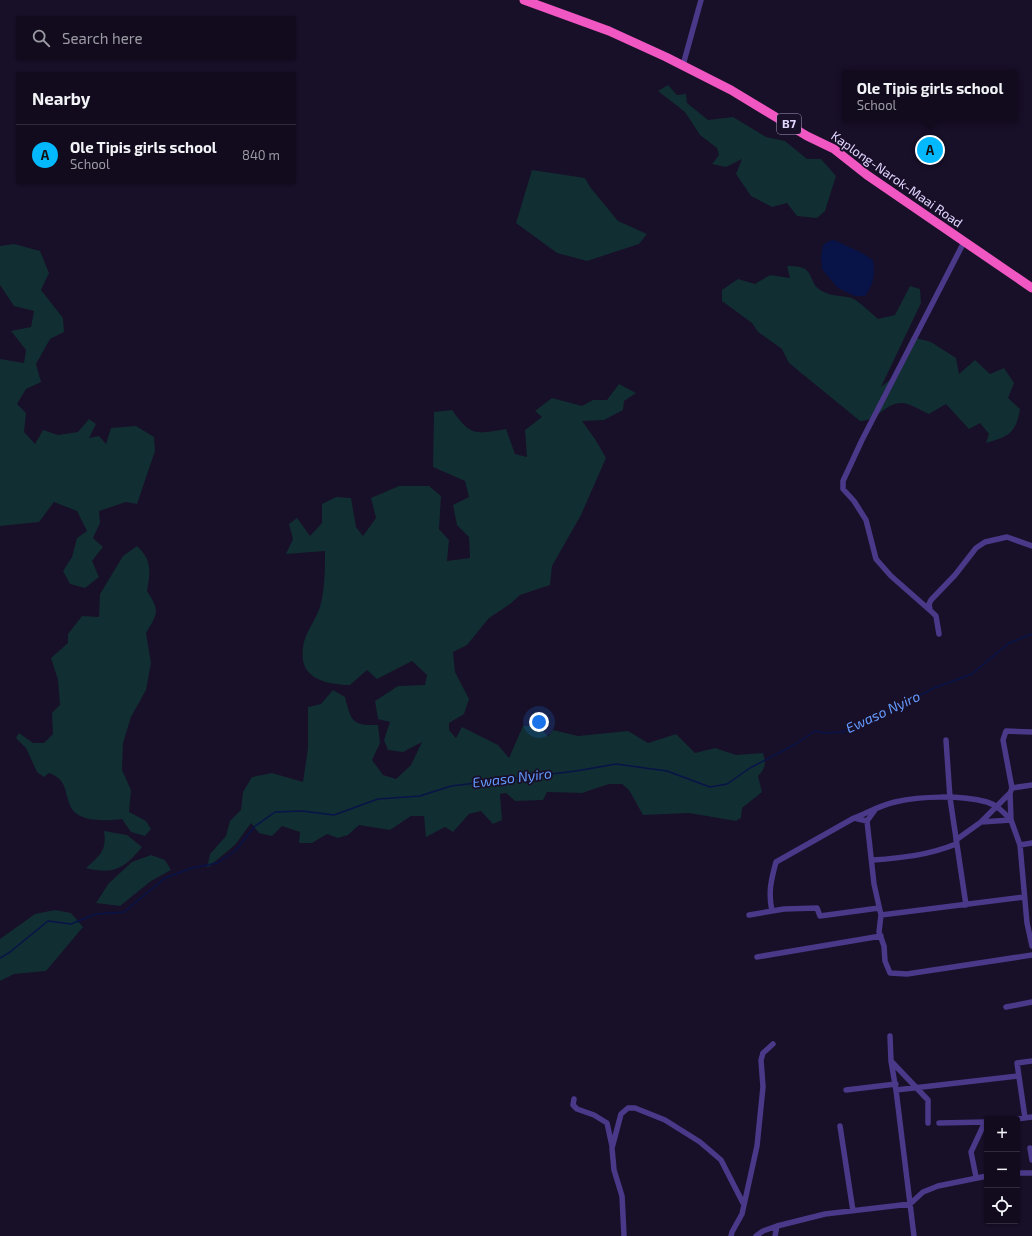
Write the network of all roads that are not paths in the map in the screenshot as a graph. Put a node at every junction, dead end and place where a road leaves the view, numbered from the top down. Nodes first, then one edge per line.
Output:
1 (524, 0) edge
2 (701, 0) edge
3 (683, 65) junction
4 (964, 242) junction
5 (1032, 288) edge
6 (1032, 546) edge
7 (930, 610) junction
8 (939, 634) dead end
9 (1032, 732) edge
10 (946, 740) dead end
11 (1032, 785) edge
12 (1011, 791) junction
13 (950, 798) junction
14 (996, 807) junction
15 (875, 810) junction
16 (854, 818) junction
17 (1011, 820) junction
18 (867, 821) junction
19 (981, 822) junction
20 (956, 842) junction
21 (1032, 843) edge
22 (1020, 845) junction
23 (873, 860) junction
24 (1024, 897) junction
25 (966, 905) junction
26 (879, 908) junction
27 (772, 911) junction
28 (750, 915) dead end
29 (881, 915) junction
30 (881, 936) junction
31 (1032, 946) edge
32 (1032, 954) edge
33 (757, 957) dead end
34 (1032, 1002) edge
35 (1006, 1007) dead end
36 (890, 1036) dead end
37 (774, 1044) dead end
38 (891, 1061) junction
39 (1032, 1061) edge
40 (1018, 1076) junction
41 (896, 1087) junction
42 (918, 1088) junction
43 (846, 1090) dead end
44 (574, 1099) dead end
45 (1032, 1117) edge
46 (1025, 1118) junction
47 (1020, 1119) edge
48 (984, 1122) edge
49 (928, 1123) dead end
50 (939, 1123) dead end
51 (840, 1126) dead end
52 (984, 1126) edge
53 (612, 1148) junction
54 (1030, 1148) dead end
55 (1032, 1160) edge
56 (1020, 1173) edge
57 (1032, 1173) edge
58 (984, 1176) edge
59 (976, 1177) junction
60 (743, 1204) junction
61 (910, 1204) junction
62 (853, 1211) junction
63 (777, 1226) junction
64 (624, 1236) edge
65 (731, 1236) edge
66 (756, 1236) edge
67 (775, 1236) edge
68 (914, 1236) edge

1 - 3 highway, Kaplong-Narok-Maai Road / B7
2 - 3 street
3 - 4 highway, Kaplong-Narok-Maai Road / B7
4 - 5 highway, Kaplong-Narok-Maai Road / B7
4 - 7 street
6 - 7 street
7 - 8 street
9 - 12 street
10 - 13 street
11 - 12 street
12 - 14 street
12 - 17 street
13 - 14 street
13 - 15 street
13 - 20 street
14 - 17 street
14 - 19 street
15 - 16 street
15 - 18 street
16 - 18 street
16 - 27 street
17 - 19 street
17 - 22 street
18 - 23 street
19 - 20 street
20 - 23 street
20 - 25 street
21 - 22 street
22 - 24 street
23 - 26 street
24 - 25 street
24 - 31 street
25 - 29 street
26 - 27 street
26 - 29 street
27 - 28 street
29 - 30 street
30 - 32 street
30 - 33 street
34 - 35 street
36 - 38 street
37 - 60 street
38 - 41 street
38 - 42 street
39 - 40 street
40 - 42 street
40 - 46 street
41 - 42 street
41 - 43 street
41 - 61 street
42 - 49 street
44 - 53 street
45 - 46 street
46 - 47 street
48 - 50 street
51 - 62 street
52 - 59 street
53 - 60 street
53 - 64 street
54 - 55 street
56 - 57 street
58 - 59 street
59 - 61 street
60 - 65 street
61 - 62 street
61 - 68 street
62 - 63 street
63 - 66 street
63 - 67 street

